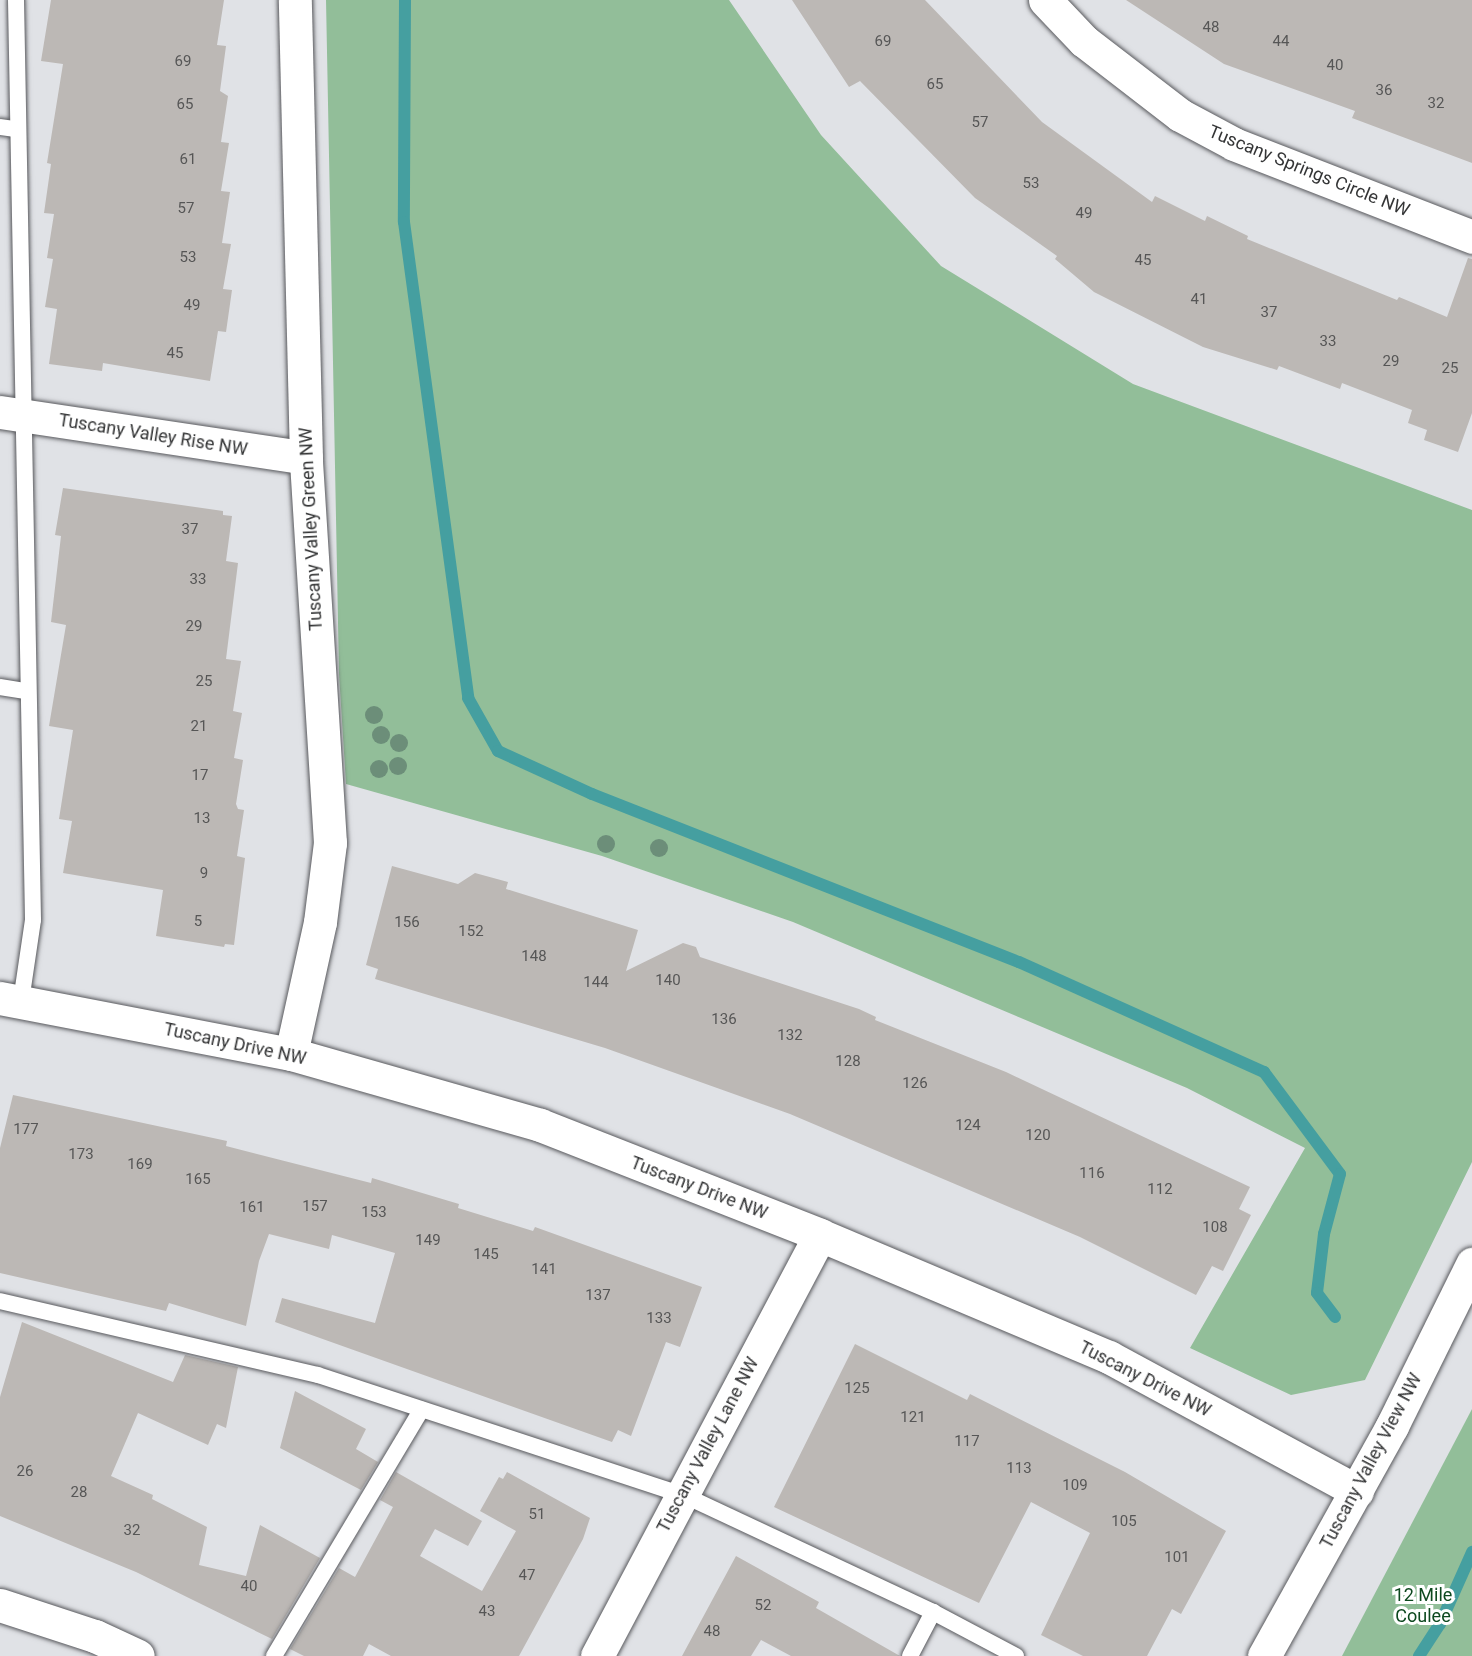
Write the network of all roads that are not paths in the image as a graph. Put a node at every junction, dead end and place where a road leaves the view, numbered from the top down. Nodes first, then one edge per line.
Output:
1 (16, 0) edge
2 (295, 0) edge
3 (1045, 0) edge
4 (8, 128) edge
5 (1472, 237) edge
6 (12, 413) edge
7 (306, 458) junction
8 (0, 687) edge
9 (26, 691) junction
10 (10, 1000) edge
11 (291, 1054) junction
12 (820, 1235) junction
13 (1472, 1264) edge
14 (0, 1301) edge
15 (421, 1410) junction
16 (1357, 1491) junction
17 (681, 1494) junction
18 (0, 1605) edge
19 (933, 1612) junction
20 (138, 1656) edge
21 (274, 1656) edge
22 (597, 1656) edge
23 (910, 1656) edge
24 (1016, 1656) edge
25 (1264, 1656) edge

1 - 4 lane
2 - 7 street, Tuscany Valley Green NW
3 - 5 street, Tuscany Springs Circle NW
4 - 6 lane
6 - 7 street, Tuscany Valley Rise NW
6 - 9 lane
7 - 11 street, Tuscany Valley Green NW
8 - 9 lane
9 - 10 lane
10 - 11 street, Tuscany Drive NW
11 - 12 street, Tuscany Drive NW
12 - 16 street, Tuscany Drive NW
12 - 17 street, Tuscany Valley Lane NW
13 - 16 street, Tuscany Valley View NW
14 - 15 lane
15 - 17 lane
15 - 21 lane
16 - 25 street, Tuscany Valley View NW
17 - 19 lane
17 - 22 street, Tuscany Valley Lane NW
18 - 20 street
19 - 23 lane
19 - 24 lane

